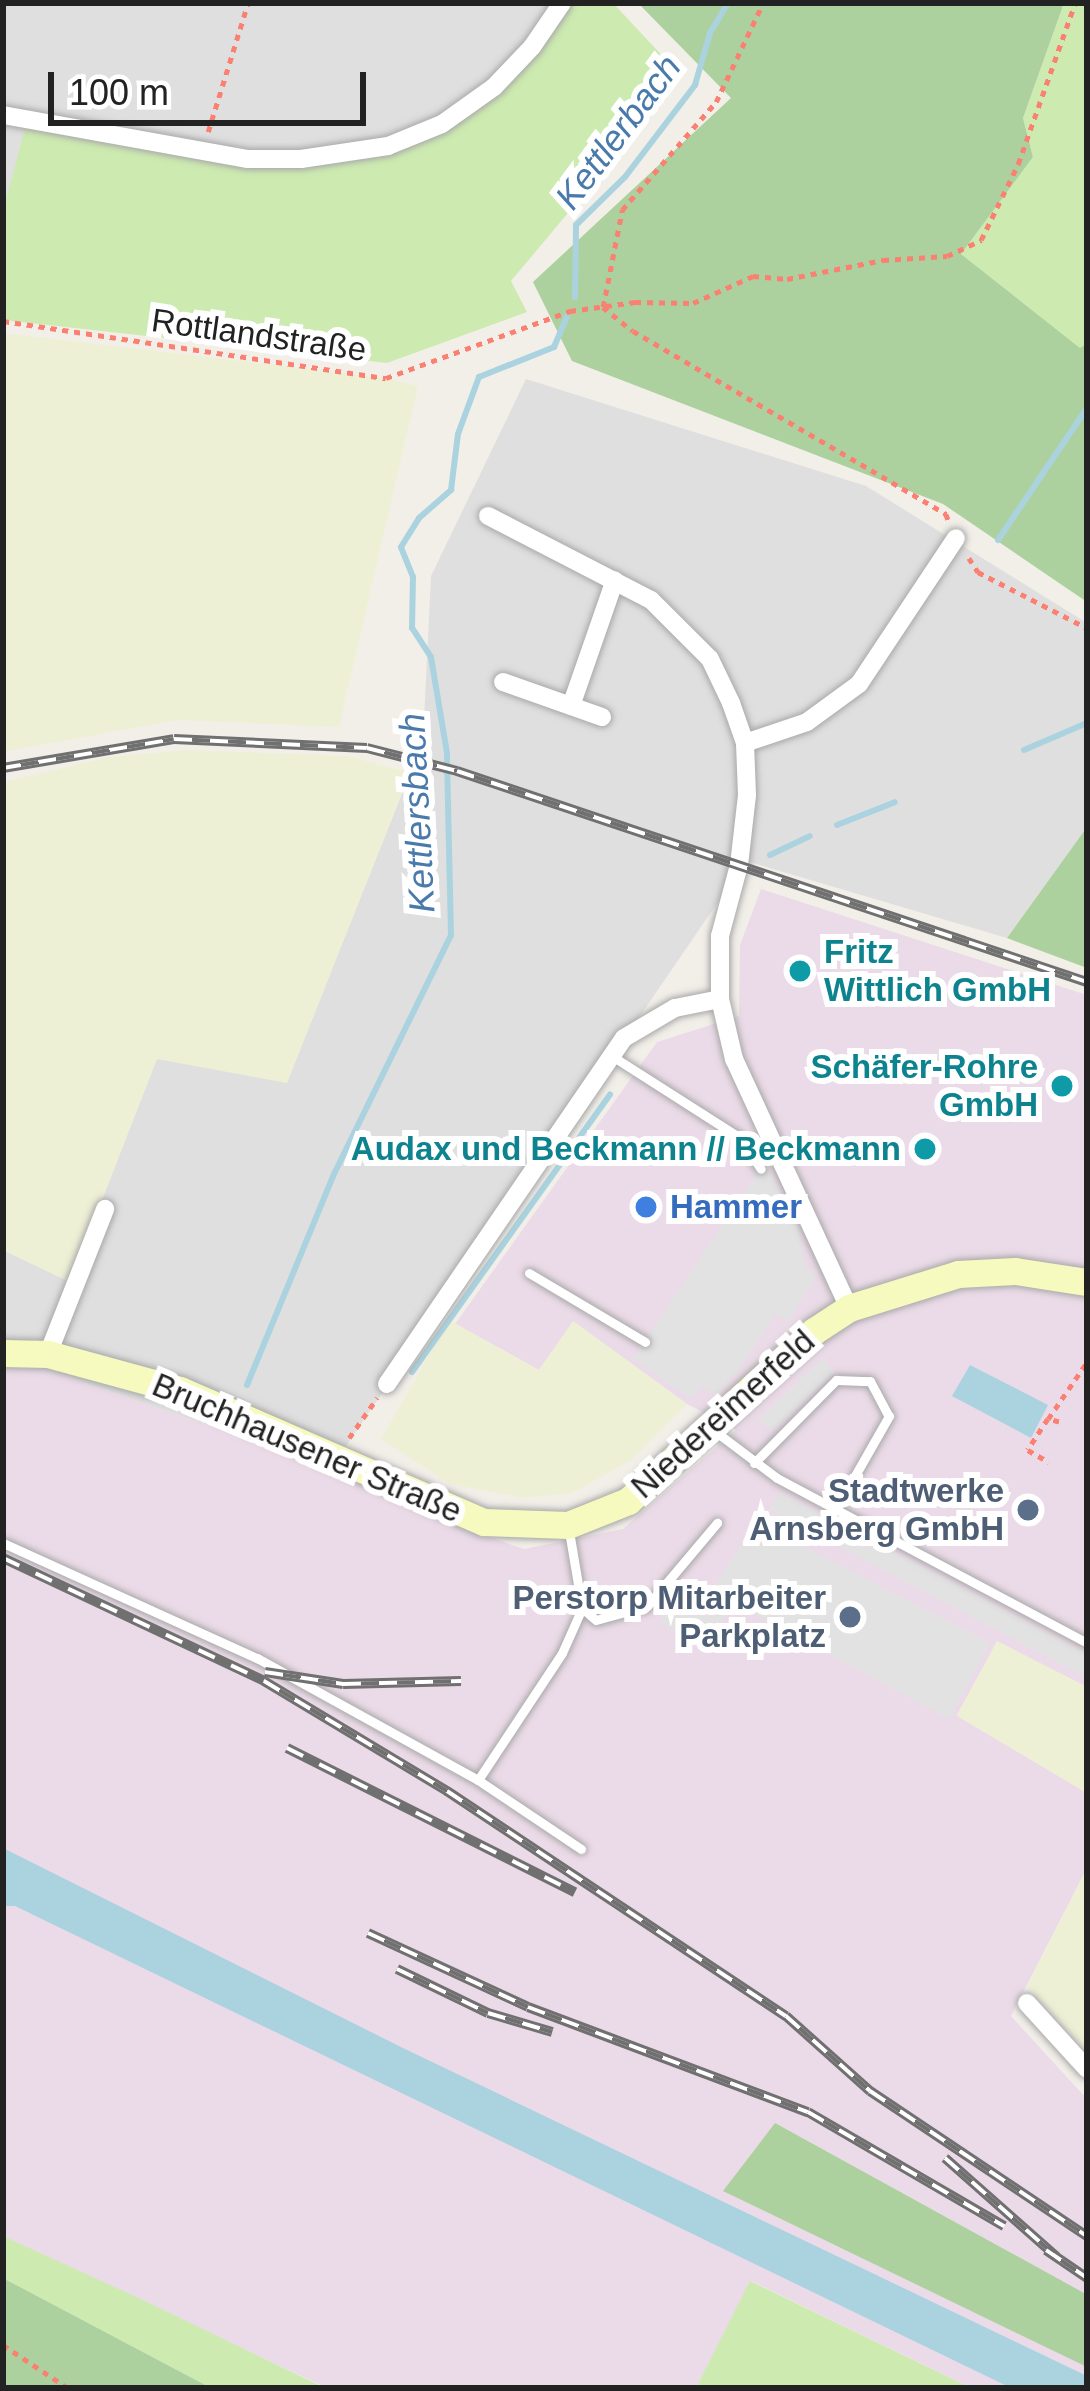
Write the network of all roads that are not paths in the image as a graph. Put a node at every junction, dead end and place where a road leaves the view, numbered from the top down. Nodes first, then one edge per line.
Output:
1 (562, 3) edge
2 (3, 115) edge
3 (488, 516) dead end
4 (956, 538) road end
5 (616, 580) junction
6 (503, 682) dead end
7 (571, 706) junction
8 (602, 717) dead end
9 (745, 743) junction
10 (720, 999) junction
11 (612, 1056) junction
12 (761, 1169) dead end
13 (105, 1209) dead end
14 (529, 1273) dead end
15 (1087, 1282) edge
16 (849, 1308) junction
17 (645, 1342) dead end
18 (3, 1353) edge
19 (48, 1354) junction
20 (387, 1384) road end
21 (712, 1429) junction
22 (754, 1463) junction
23 (836, 1509) junction
24 (717, 1522) dead end
25 (568, 1525) junction
26 (3, 1543) edge
27 (582, 1608) junction
28 (1087, 1643) edge
29 (478, 1780) junction
30 (581, 1849) dead end
31 (1027, 2002) dead end
32 (1087, 2069) edge

1 - 2 street
3 - 5 street
4 - 9 street
5 - 7 street
5 - 9 street
6 - 7 street
7 - 8 street
9 - 10 street
10 - 11 street
10 - 16 street
11 - 12 lane
11 - 20 street
13 - 19 street
14 - 17 lane
15 - 16 street, Niedereimerfeld
16 - 21 street, Niedereimerfeld
18 - 19 street, Bruchhausener Straße
19 - 25 street, Bruchhausener Straße
21 - 22 lane
21 - 25 street, Niedereimerfeld
22 - 23 lane
22 - 23 lane
23 - 28 lane
24 - 27 lane
25 - 27 lane
26 - 29 lane
27 - 29 lane
29 - 30 lane
31 - 32 street

